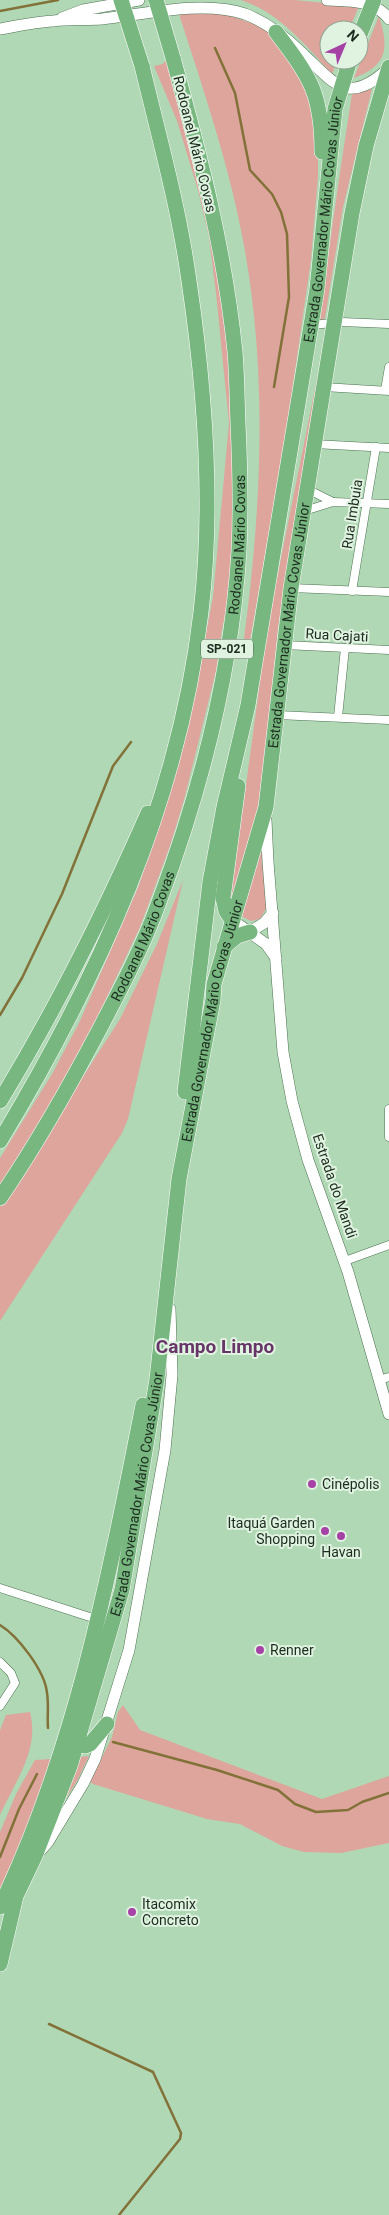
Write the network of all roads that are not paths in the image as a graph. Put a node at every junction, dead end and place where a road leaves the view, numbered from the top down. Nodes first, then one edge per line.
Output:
1 (121, 0) edge
2 (139, 0) edge
3 (156, 0) edge
4 (327, 0) edge
5 (373, 1) edge
6 (389, 19) edge
7 (366, 20) edge
8 (53, 21) junction
9 (0, 29) edge
10 (276, 32) junction
11 (389, 68) edge
12 (346, 70) edge
13 (340, 87) junction
14 (325, 216) junction
15 (335, 323) junction
16 (389, 324) edge
17 (312, 325) junction
18 (389, 368) edge
19 (324, 387) junction
20 (387, 390) edge
21 (314, 444) junction
22 (376, 447) junction
23 (389, 448) edge
24 (307, 489) junction
25 (332, 502) junction
26 (366, 503) junction
27 (389, 504) edge
28 (304, 511) junction
29 (291, 588) junction
30 (352, 591) junction
31 (389, 592) edge
32 (283, 645) junction
33 (345, 648) junction
34 (389, 650) edge
35 (248, 705) junction
36 (277, 715) junction
37 (338, 717) junction
38 (389, 720) edge
39 (174, 754) junction
40 (266, 808) junction
41 (273, 913) junction
42 (232, 920) junction
43 (250, 932) junction
44 (224, 947) junction
45 (278, 962) junction
46 (0, 1101) edge
47 (389, 1109) edge
48 (388, 1134) edge
49 (0, 1141) edge
50 (0, 1198) edge
51 (389, 1245) edge
52 (170, 1253) junction
53 (345, 1261) junction
54 (384, 1378) edge
55 (389, 1414) edge
56 (0, 1588) edge
57 (99, 1620) junction
58 (0, 1662) edge
59 (0, 1706) edge
60 (71, 1717) junction
61 (108, 1724) junction
62 (77, 1742) junction
63 (35, 1856) junction
64 (0, 1907) edge
65 (0, 1964) edge

1 - 39 highway, Rodoanel Mário Covas / SP-021, bridge
2 - 8 main road
3 - 50 highway, Rodoanel Mário Covas / SP-021, bridge
4 - 5 main road
5 - 6 main road
5 - 7 highway
8 - 9 main road
8 - 10 main road
10 - 13 main road
10 - 14 highway
11 - 13 main road
11 - 15 highway, Estrada Governador Mário Covas Júnior
12 - 13 highway, Estrada Governador Mário Covas Júnior
13 - 14 highway, Estrada Governador Mário Covas Júnior
14 - 17 highway, Estrada Governador Mário Covas Júnior
15 - 16 street
15 - 17 street
15 - 19 highway, Estrada Governador Mário Covas Júnior
17 - 35 highway, Estrada Governador Mário Covas Júnior
18 - 20 street
19 - 20 street
19 - 21 highway, Estrada Governador Mário Covas Júnior
21 - 22 street
21 - 24 highway, Estrada Governador Mário Covas Júnior
22 - 23 street
22 - 26 street, Rua Imbuia
24 - 25 street
24 - 28 highway, Estrada Governador Mário Covas Júnior
25 - 26 street
25 - 28 street
26 - 27 street
26 - 30 street, Rua Imbuia
28 - 29 highway, Estrada Governador Mário Covas Júnior
29 - 30 street
29 - 32 highway, Estrada Governador Mário Covas Júnior
30 - 31 street
32 - 33 street, Rua Cajati
32 - 36 highway, Estrada Governador Mário Covas Júnior
33 - 34 street, Rua Cajati
33 - 37 street
35 - 42 highway
35 - 57 highway, Estrada Governador Mário Covas Júnior
36 - 37 street
36 - 40 highway, Estrada Governador Mário Covas Júnior
37 - 38 street
39 - 46 highway
39 - 49 highway, Rodoanel Mário Covas / SP-021
40 - 41 main road, Estrada do Mandi
40 - 42 highway, Estrada Governador Mário Covas Júnior
41 - 43 main road
41 - 45 main road, Estrada do Mandi
42 - 43 main road
42 - 44 highway, Estrada Governador Mário Covas Júnior
43 - 44 highway
43 - 45 main road
44 - 52 highway, Estrada Governador Mário Covas Júnior
45 - 53 main road, Estrada do Mandi
47 - 48 street
51 - 53 street
52 - 61 main road
52 - 62 highway, Estrada Governador Mário Covas Júnior
53 - 54 main road, Estrada do Mandi
54 - 55 main road, Estrada do Mandi
56 - 57 street
57 - 60 highway, Estrada Governador Mário Covas Júnior
58 - 59 street
60 - 62 highway
60 - 64 highway, Estrada Governador Mário Covas Júnior
61 - 62 highway
61 - 63 main road
62 - 63 highway, Estrada Governador Mário Covas Júnior
63 - 65 highway, Estrada Governador Mário Covas Júnior

